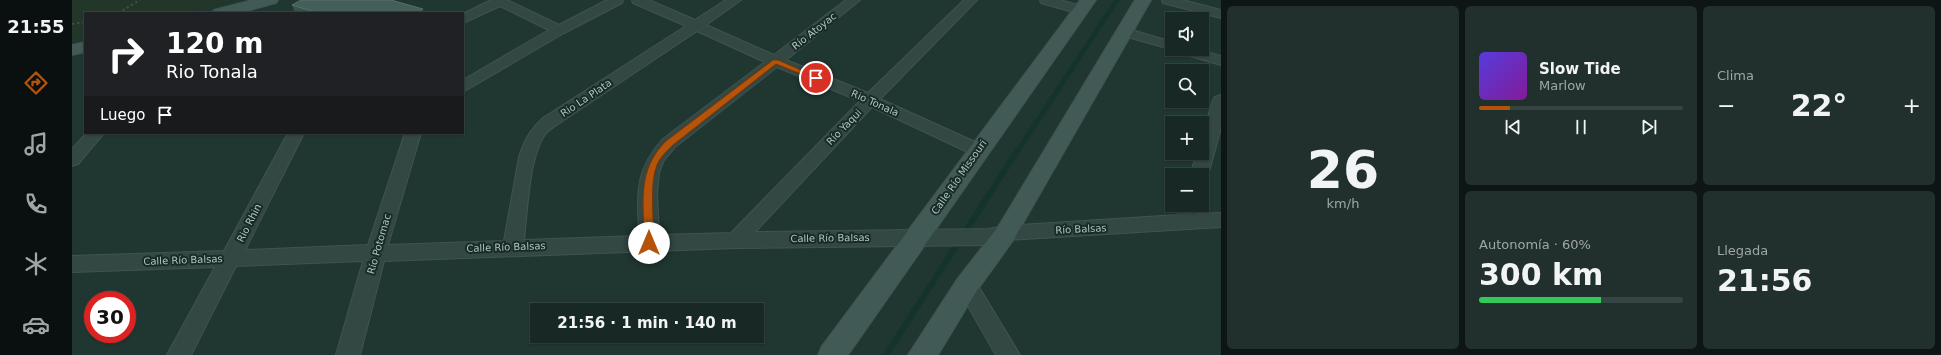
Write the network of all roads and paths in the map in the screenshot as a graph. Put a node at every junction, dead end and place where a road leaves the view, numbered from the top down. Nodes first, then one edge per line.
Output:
1 (140, 0) edge
2 (270, 0) edge
3 (617, 0) edge
4 (638, 0) edge
5 (734, 0) edge
6 (854, 0) edge
7 (972, 0) edge
8 (1046, 0) edge
9 (1143, 0) edge
10 (1168, 0) edge
11 (498, 1) edge
12 (1084, 5) edge
13 (120, 12) edge
14 (224, 12) edge
15 (1221, 14) edge
16 (464, 18) edge
17 (84, 22) edge
18 (72, 24) edge
19 (696, 25) junction
20 (559, 30) junction
21 (1125, 32) junction
22 (1165, 44) edge
23 (84, 47) edge
24 (72, 50) edge
25 (1204, 56) edge
26 (775, 61) junction
27 (1221, 61) edge
28 (464, 85) edge
29 (870, 100) junction
30 (1221, 100) edge
31 (95, 134) edge
32 (295, 134) edge
33 (413, 134) edge
34 (978, 150) junction
35 (72, 160) edge
36 (1201, 168) edge
37 (1188, 214) edge
38 (1221, 220) edge
39 (997, 235) junction
40 (917, 237) junction
41 (941, 237) joint
42 (736, 240) junction
43 (649, 243) junction
44 (513, 247) junction
45 (376, 252) junction
46 (231, 258) junction
47 (72, 264) edge
48 (967, 285) junction
49 (178, 355) edge
50 (348, 355) edge
51 (832, 355) edge
52 (922, 355) edge
53 (1008, 355) edge

1 - 13 path
2 - 14 street
3 - 20 street
4 - 19 street, Rio Tonala
5 - 19 street, Rio La Plata
6 - 26 street, Río Atoyac
7 - 29 street, Río Yaqui
8 - 12 street
9 - 21 street
10 - 15 street
11 - 16 street
11 - 20 street
12 - 34 street, Calle Río Missouri
17 - 18 path
19 - 26 street, Rio Tonala
19 - 44 street, Rio La Plata
20 - 28 street
21 - 22 street
21 - 39 street
23 - 24 street
25 - 27 street
26 - 29 street, Rio Tonala
26 - 43 street, Río Atoyac
29 - 34 street, Rio Tonala
29 - 42 street, Río Yaqui
30 - 36 street
31 - 35 street
32 - 46 street, Rio Rhin
33 - 45 street, Río Potomac
34 - 40 street, Calle Río Missouri
37 - 38 street, Río Balsas
37 - 39 street, Río Balsas
39 - 41 street, Río Balsas
39 - 48 street
40 - 41 street, Calle Río Balsas
40 - 42 street, Calle Río Balsas
40 - 51 street, Calle Río Missouri
42 - 43 street, Calle Río Balsas
43 - 44 street, Calle Río Balsas
44 - 45 street, Calle Río Balsas
45 - 46 street, Calle Río Balsas
45 - 50 street, Río Potomac
46 - 47 street, Calle Río Balsas
46 - 49 street, Rio Rhin
48 - 52 street
48 - 53 street

